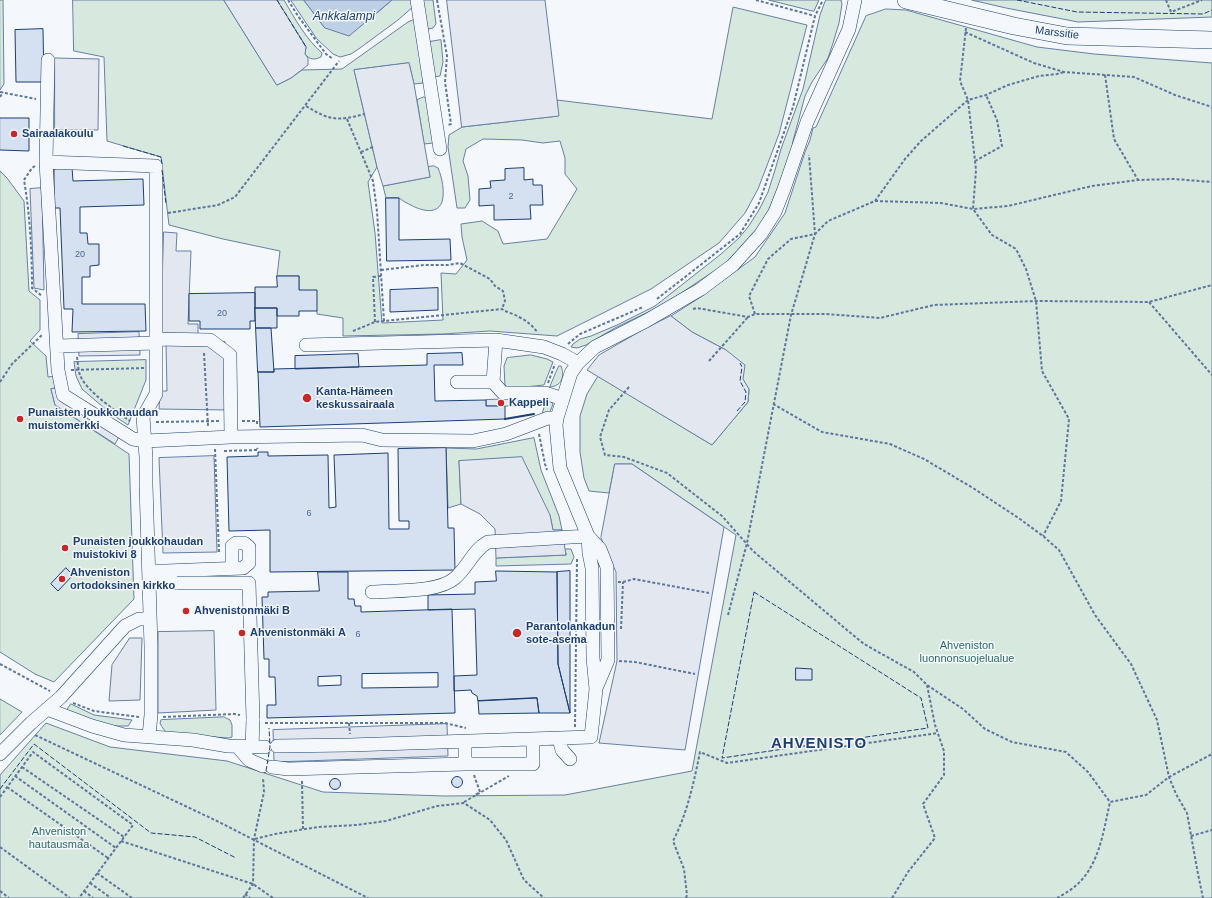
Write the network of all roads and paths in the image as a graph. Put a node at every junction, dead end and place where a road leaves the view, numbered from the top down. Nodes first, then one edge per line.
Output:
1 (288, 0) edge
2 (417, 0) edge
3 (437, 0) edge
4 (756, 0) edge
5 (823, 0) edge
6 (855, 0) edge
7 (906, 0) edge
8 (1166, 0) edge
9 (1202, 0) edge
10 (815, 16) junction
11 (1212, 40) edge
12 (332, 58) dead end
13 (48, 60) dead end
14 (340, 61) dead end
15 (1064, 72) junction
16 (1105, 75) junction
17 (1, 92) edge
18 (986, 95) junction
19 (0, 97) edge
20 (968, 100) junction
21 (47, 103) junction
22 (306, 106) junction
23 (1212, 107) edge
24 (365, 114) dead end
25 (347, 119) junction
26 (437, 128) junction
27 (373, 147) dead end
28 (440, 149) dead end
29 (361, 152) junction
30 (809, 152) dead end
31 (975, 161) junction
32 (46, 162) junction
33 (1138, 180) junction
34 (1212, 182) edge
35 (875, 201) junction
36 (973, 209) junction
37 (157, 215) junction
38 (815, 234) junction
39 (381, 270) junction
40 (381, 276) junction
41 (1212, 285) edge
42 (43, 297) dead end
43 (1036, 301) junction
44 (1149, 302) junction
45 (652, 304) dead end
46 (646, 306) dead end
47 (698, 308) dead end
48 (502, 309) junction
49 (755, 314) junction
50 (791, 315) junction
51 (748, 317) junction
52 (384, 321) junction
53 (375, 322) junction
54 (346, 333) dead end
55 (43, 334) dead end
56 (539, 335) dead end
57 (204, 339) junction
58 (496, 340) junction
59 (156, 341) junction
60 (76, 345) junction
61 (306, 345) dead end
62 (57, 346) junction
63 (562, 354) junction
64 (709, 361) dead end
65 (578, 363) junction
66 (150, 368) dead end
67 (79, 370) junction
68 (1212, 375) edge
69 (0, 382) edge
70 (457, 382) dead end
71 (493, 382) junction
72 (629, 387) dead end
73 (545, 393) junction
74 (563, 399) junction
75 (773, 404) junction
76 (557, 418) junction
77 (256, 420) dead end
78 (231, 421) junction
79 (539, 421) junction
80 (144, 422) junction
81 (208, 422) junction
82 (231, 437) junction
83 (211, 438) junction
84 (145, 441) junction
85 (548, 471) dead end
86 (588, 536) junction
87 (1043, 536) junction
88 (574, 537) junction
89 (747, 543) junction
90 (226, 569) joint
91 (149, 576) junction
92 (607, 582) junction
93 (623, 582) junction
94 (372, 592) dead end
95 (709, 593) dead end
96 (728, 615) dead end
97 (150, 619) junction
98 (621, 634) dead end
99 (576, 656) junction
100 (593, 658) junction
101 (615, 659) junction
102 (0, 664) edge
103 (695, 674) dead end
104 (927, 685) junction
105 (596, 689) junction
106 (56, 694) dead end
107 (47, 709) junction
108 (249, 719) junction
109 (570, 728) dead end
110 (938, 733) junction
111 (33, 734) dead end
112 (468, 735) junction
113 (149, 736) junction
114 (559, 738) junction
115 (533, 740) junction
116 (237, 746) junction
117 (265, 747) junction
118 (0, 754) edge
119 (1212, 754) edge
120 (570, 759) dead end
121 (468, 764) junction
122 (526, 764) junction
123 (267, 766) junction
124 (22, 767) junction
125 (302, 769) junction
126 (15, 776) junction
127 (1169, 778) junction
128 (7, 787) junction
129 (0, 797) edge
130 (1110, 802) junction
131 (464, 803) junction
132 (303, 830) junction
133 (1212, 830) edge
134 (1191, 836) junction
135 (124, 837) junction
136 (254, 839) junction
137 (121, 841) junction
138 (0, 847) edge
139 (116, 848) junction
140 (108, 858) junction
141 (97, 873) junction
142 (90, 883) junction
143 (253, 884) junction
144 (0, 891) edge
145 (84, 891) junction
146 (245, 894) junction
147 (9, 898) edge
148 (70, 898) edge
149 (79, 898) edge
150 (93, 898) edge
151 (111, 898) edge
152 (132, 898) edge
153 (242, 898) edge
154 (250, 898) edge
155 (273, 898) edge
156 (368, 898) edge
157 (544, 898) edge
158 (686, 898) edge
159 (892, 898) edge
160 (1057, 898) edge
161 (1203, 898) edge

1 - 12 path
2 - 26 street
3 - 26 path
4 - 10 path
5 - 10 path
6 - 65 street
7 - 11 main road, Marssitie
8 - 9 path
10 - 45 path
13 - 21 street
14 - 22 path
15 - 16 path
15 - 18 path
15 - 20 path
16 - 23 path
16 - 33 path
17 - 19 path
17 - 21 path
18 - 20 path
18 - 31 path
20 - 31 path
20 - 35 path
21 - 32 street
22 - 25 path
22 - 37 path
24 - 25 path
25 - 29 path
26 - 28 street
27 - 29 path
29 - 39 path
30 - 38 path
31 - 36 path
32 - 37 street
32 - 42 path
32 - 62 street
33 - 34 path
33 - 36 path
35 - 36 path
35 - 38 path
36 - 43 path
37 - 59 street
38 - 49 path
38 - 50 path
39 - 40 path
39 - 48 path
40 - 52 path
40 - 53 path
41 - 44 path
43 - 44 path
43 - 50 path
43 - 87 path
44 - 68 path
46 - 63 path
47 - 51 path
48 - 52 path
48 - 56 path
49 - 50 path
49 - 51 path
50 - 75 path
51 - 64 path
52 - 53 path
53 - 54 path
55 - 69 path
57 - 59 street
57 - 78 street
57 - 81 path
58 - 61 street
58 - 63 street
58 - 71 street
59 - 60 street
59 - 80 street
60 - 62 street
60 - 67 path
62 - 84 street
63 - 65 street
63 - 73 path
65 - 74 street
66 - 67 path
67 - 80 path
70 - 71 street
71 - 73 street
72 - 89 path
73 - 74 street
74 - 76 street
75 - 87 path
75 - 89 path
76 - 79 street
76 - 86 street
77 - 78 path
78 - 81 path
78 - 82 street
79 - 82 street
79 - 85 path
80 - 81 path
80 - 84 street
81 - 83 path
82 - 83 street
83 - 84 street
83 - 90 path
84 - 91 street
86 - 88 street
86 - 92 street
86 - 100 street
87 - 127 path
88 - 94 street
88 - 99 path
89 - 96 path
89 - 104 path
90 - 91 street
91 - 97 street
91 - 108 street, bridge
92 - 93 path
92 - 101 street
93 - 95 path
93 - 98 path
97 - 107 street
97 - 113 street
99 - 100 path
99 - 109 path
100 - 105 street
101 - 103 path
101 - 105 street
102 - 106 path
104 - 110 path
104 - 130 path
105 - 114 street
107 - 113 street
107 - 118 street
108 - 112 path
108 - 117 street
110 - 158 path
110 - 159 path
111 - 136 path
112 - 115 street
112 - 117 street
112 - 121 street
113 - 116 street
114 - 115 street
114 - 120 street
115 - 122 street
116 - 117 street
116 - 123 street
119 - 127 path
121 - 122 street
121 - 125 street
121 - 131 path
122 - 131 path
123 - 125 street
123 - 136 path
124 - 126 path
124 - 135 path
124 - 135 path
125 - 132 path
126 - 128 path
126 - 139 path
127 - 130 path
127 - 134 path
128 - 129 path
128 - 140 path
130 - 160 path
131 - 132 path
131 - 157 path
132 - 136 path
133 - 134 path
134 - 161 path
135 - 137 path
136 - 143 path
136 - 156 path
137 - 139 path
137 - 143 path
138 - 148 path
139 - 140 path
140 - 141 path
141 - 142 path
141 - 152 path
142 - 145 path
142 - 151 path
143 - 146 path
143 - 155 path
144 - 147 path
145 - 149 path
145 - 150 path
146 - 153 path
146 - 154 path

